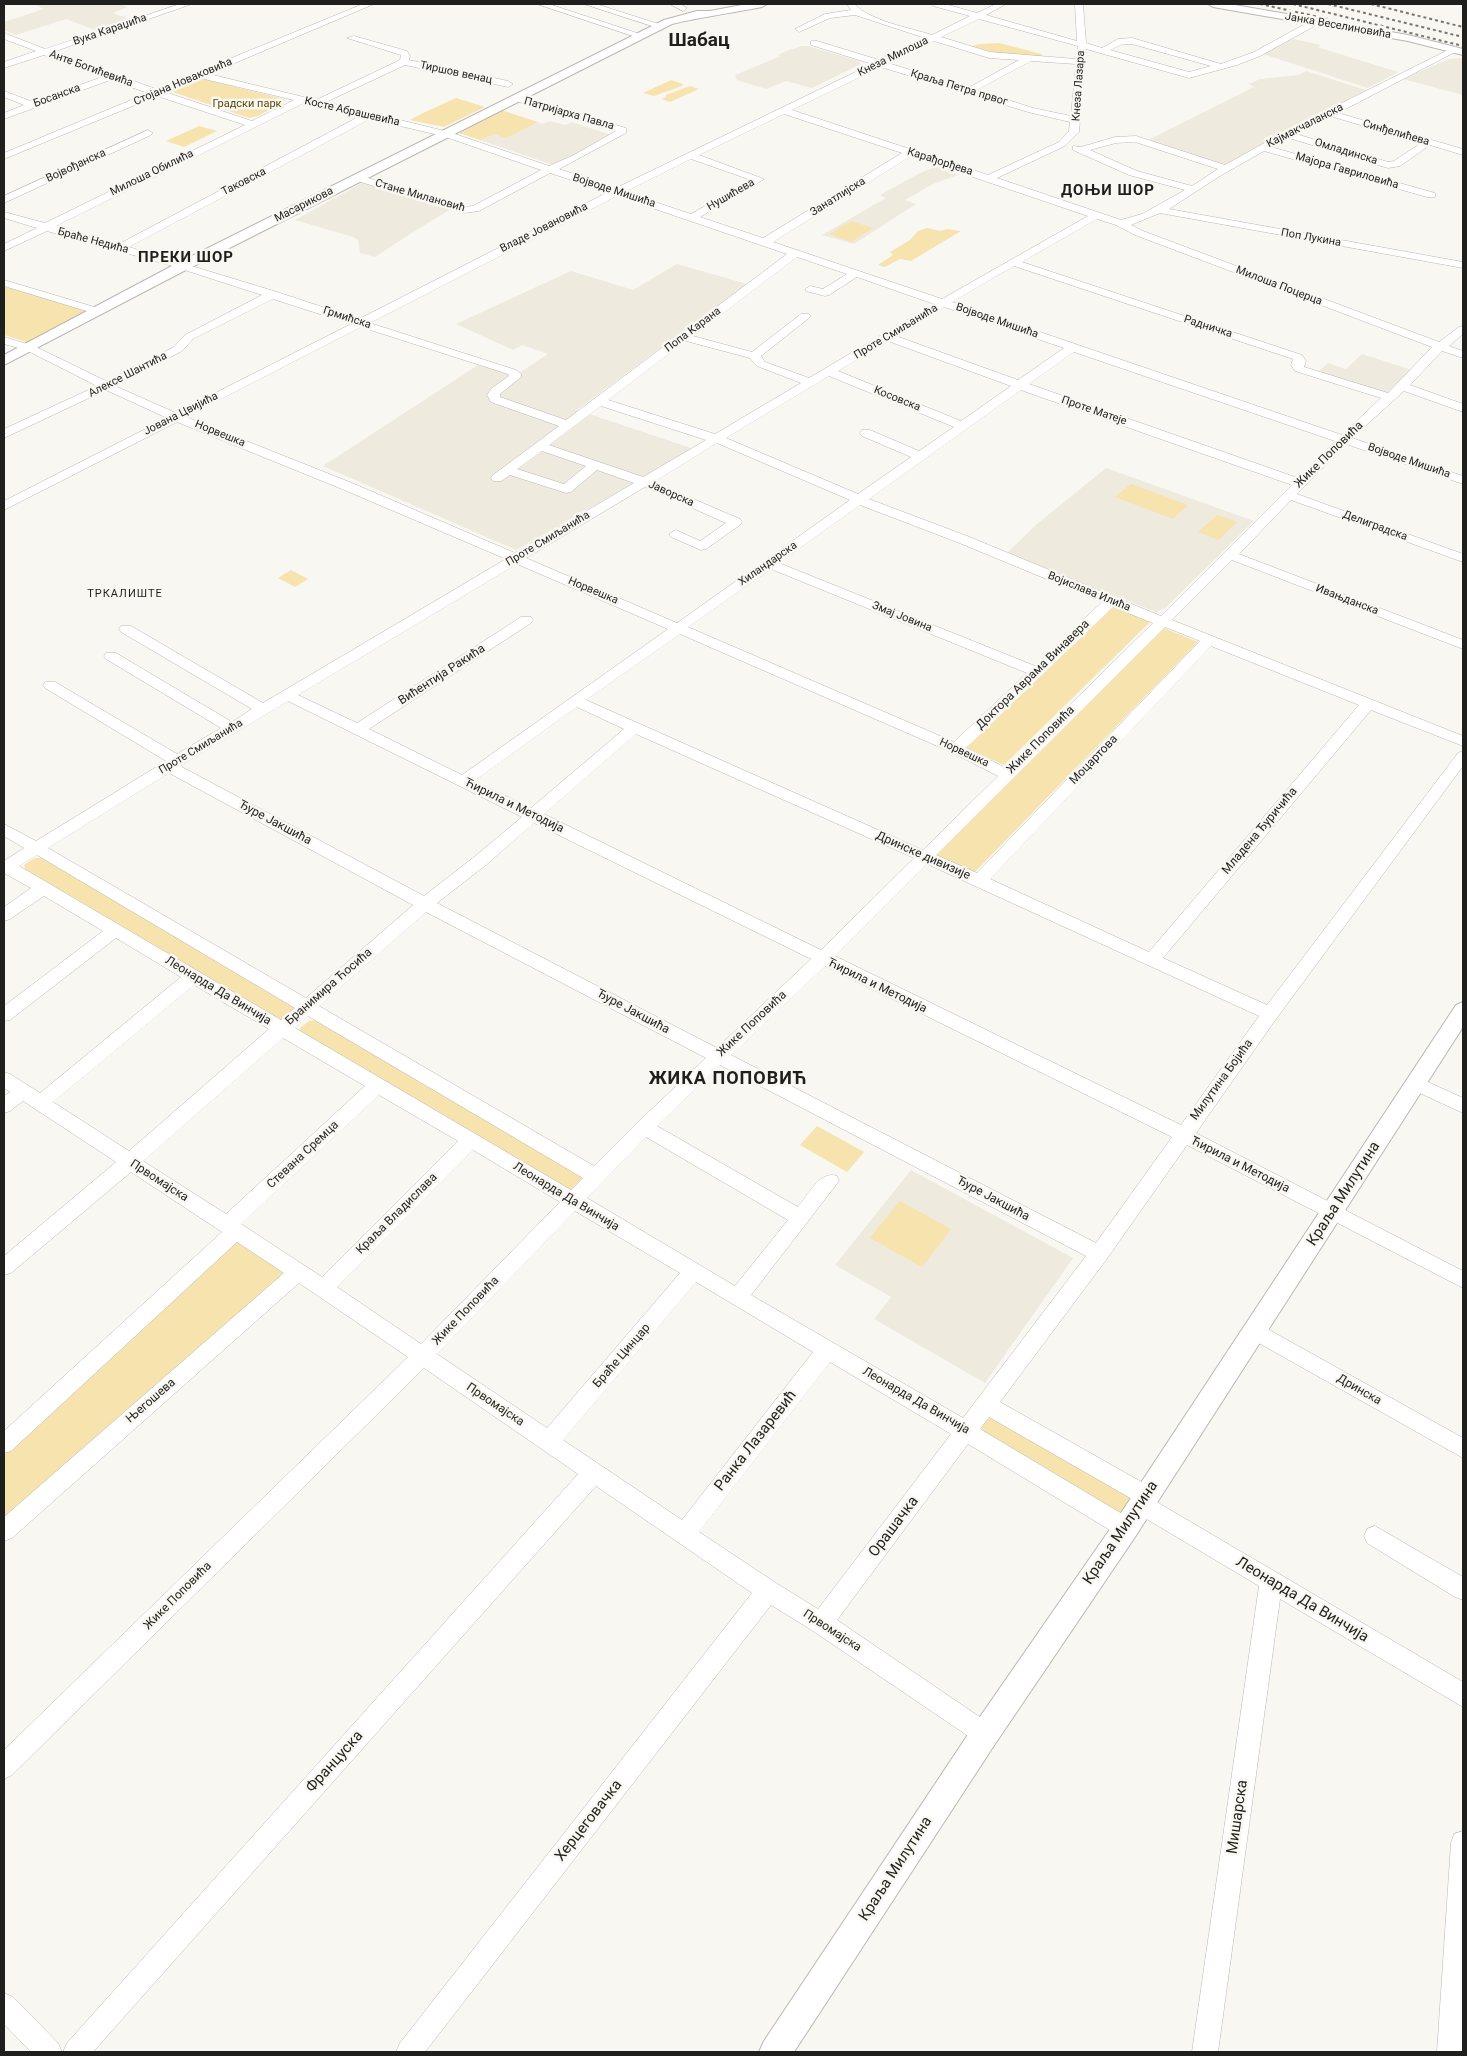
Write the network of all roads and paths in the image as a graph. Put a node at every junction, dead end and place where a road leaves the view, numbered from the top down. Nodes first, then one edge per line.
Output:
1 (188, 4) edge
2 (343, 4) edge
3 (542, 4) edge
4 (590, 4) edge
5 (762, 4) edge
6 (851, 4) edge
7 (936, 4) edge
8 (1002, 4) edge
9 (1079, 4) edge
10 (1213, 4) edge
11 (366, 6) edge
12 (689, 9) edge
13 (857, 12) junction
14 (572, 14) junction
15 (979, 15) junction
16 (1317, 21) junction
17 (665, 24) junction
18 (799, 29) dead end
19 (4, 36) edge
20 (642, 36) junction
21 (351, 38) dead end
22 (932, 38) junction
23 (814, 43) dead end
24 (1082, 44) junction
25 (1104, 50) junction
26 (1459, 51) edge
27 (44, 52) junction
28 (1028, 59) junction
29 (1080, 62) junction
30 (401, 63) junction
31 (879, 63) junction
32 (4, 65) edge
33 (1223, 66) junction
34 (200, 76) junction
35 (110, 77) junction
36 (508, 84) dead end
37 (969, 90) junction
38 (158, 93) junction
39 (4, 94) edge
40 (515, 98) junction
41 (302, 100) junction
42 (317, 104) junction
43 (32, 105) junction
44 (783, 110) junction
45 (1329, 113) junction
46 (4, 116) edge
47 (368, 116) junction
48 (1076, 120) junction
49 (252, 124) junction
50 (623, 130) joint
51 (148, 133) dead end
52 (446, 134) junction
53 (1287, 134) junction
54 (1428, 142) junction
55 (1064, 143) junction
56 (1263, 148) junction
57 (1081, 150) junction
58 (911, 152) junction
59 (1463, 152) edge
60 (4, 156) edge
61 (691, 156) junction
62 (1226, 168) junction
63 (549, 170) junction
64 (358, 178) junction
65 (990, 178) junction
66 (1193, 188) junction
67 (616, 192) junction
68 (1431, 195) dead end
69 (4, 200) edge
70 (1159, 210) junction
71 (4, 215) edge
72 (1096, 215) junction
73 (693, 216) junction
74 (1120, 223) junction
75 (44, 227) junction
76 (765, 242) junction
77 (4, 248) edge
78 (120, 248) junction
79 (795, 253) junction
80 (1015, 263) junction
81 (1463, 265) edge
82 (182, 266) junction
83 (856, 274) junction
84 (4, 283) edge
85 (810, 289) dead end
86 (273, 294) junction
87 (943, 303) junction
88 (97, 311) junction
89 (805, 316) dead end
90 (359, 322) junction
91 (1463, 329) edge
92 (684, 337) junction
93 (889, 337) junction
94 (4, 340) edge
95 (1073, 347) junction
96 (1440, 347) junction
97 (30, 348) junction
98 (1463, 355) edge
99 (754, 356) junction
100 (4, 361) edge
101 (830, 372) junction
102 (811, 383) junction
103 (1020, 384) junction
104 (106, 386) junction
105 (1402, 386) junction
106 (1389, 397) junction
107 (594, 404) junction
108 (1463, 408) edge
109 (175, 417) junction
110 (568, 424) junction
111 (963, 426) junction
112 (4, 434) edge
113 (866, 434) dead end
114 (1344, 439) junction
115 (712, 442) junction
116 (540, 446) junction
117 (920, 456) junction
118 (595, 465) junction
119 (1463, 480) edge
120 (644, 482) junction
121 (1300, 483) junction
122 (1288, 495) junction
123 (860, 500) junction
124 (4, 506) edge
125 (676, 534) dead end
126 (1230, 554) junction
127 (1463, 558) edge
128 (516, 559) junction
129 (768, 563) junction
130 (1111, 601) junction
131 (526, 620) dead end
132 (1162, 620) junction
133 (678, 628) junction
134 (126, 629) dead end
135 (1210, 639) junction
136 (1463, 645) edge
137 (112, 656) dead end
138 (1036, 671) junction
139 (50, 686) dead end
140 (289, 696) junction
141 (575, 701) junction
142 (1369, 702) junction
143 (264, 710) junction
144 (232, 728) junction
145 (634, 728) junction
146 (357, 730) junction
147 (1463, 740) edge
148 (956, 749) junction
149 (1463, 756) edge
150 (173, 763) junction
151 (1007, 774) junction
152 (462, 781) junction
153 (531, 815) junction
154 (4, 829) edge
155 (35, 848) junction
156 (924, 857) junction
157 (5, 867) edge
158 (979, 881) junction
159 (43, 888) junction
160 (425, 904) junction
161 (4, 915) edge
162 (114, 930) junction
163 (822, 958) junction
164 (1151, 961) junction
165 (193, 976) junction
166 (306, 1007) junction
167 (1463, 1010) edge
168 (1270, 1014) junction
169 (4, 1015) edge
170 (282, 1029) junction
171 (718, 1057) junction
172 (4, 1079) edge
173 (1417, 1084) junction
174 (378, 1085) junction
175 (22, 1092) junction
176 (40, 1103) junction
177 (4, 1106) edge
178 (1463, 1106) edge
179 (644, 1127) junction
180 (1182, 1135) junction
181 (471, 1140) junction
182 (129, 1162) junction
183 (596, 1176) junction
184 (830, 1181) dead end
185 (572, 1201) junction
186 (1332, 1212) junction
187 (800, 1217) junction
188 (232, 1228) junction
189 (1099, 1254) junction
190 (4, 1267) edge
191 (694, 1271) junction
192 (298, 1272) junction
193 (1463, 1280) edge
194 (323, 1288) junction
195 (738, 1297) junction
196 (1255, 1331) junction
197 (827, 1350) junction
198 (422, 1356) junction
199 (987, 1405) junction
200 (967, 1432) junction
201 (549, 1441) junction
202 (4, 1444) edge
203 (1463, 1449) edge
204 (594, 1472) junction
205 (1143, 1500) junction
206 (1126, 1528) junction
207 (4, 1531) edge
208 (685, 1533) junction
209 (1375, 1536) dead end
210 (1271, 1582) junction
211 (1463, 1589) edge
212 (768, 1591) junction
213 (821, 1623) junction
214 (1463, 1695) edge
215 (985, 1734) junction
216 (4, 1767) edge
217 (1463, 1843) edge
218 (4, 2006) edge
219 (49, 2052) edge
220 (76, 2052) edge
221 (409, 2052) edge
222 (775, 2052) edge
223 (1205, 2052) edge
224 (1450, 2052) edge

1 - 27 street, Вука Караџића
2 - 11 street
3 - 14 street
4 - 14 street
4 - 17 street
5 - 12 main road
6 - 13 street
7 - 15 street
8 - 15 street, Кнеза Милоша
9 - 24 street, Кнеза Лазара
10 - 16 main road, Јанка Веселиновића
11 - 34 street, Стојана Новаковића
12 - 17 main road
13 - 18 street
13 - 22 street
14 - 20 street
15 - 22 street, Кнеза Милоша
15 - 24 street
16 - 26 main road, Јанка Веселиновића
16 - 33 street
17 - 20 main road, Масарикова
19 - 27 street, Анте Богићевића
20 - 40 main road, Масарикова
21 - 30 street, Тиршов венац
22 - 28 street
22 - 31 street, Кнеза Милоша
23 - 31 street, Краља Петра првог
24 - 25 street
24 - 29 street, Кнеза Лазара
25 - 33 street
25 - 33 street
26 - 45 street, Кајмакчаланска
27 - 32 street, Вука Караџића
27 - 35 street, Анте Богићевића
28 - 29 street
28 - 37 street
29 - 48 street, Кнеза Лазара
30 - 36 street, Тиршов венац
30 - 42 street
31 - 37 street, Краља Петра првог
31 - 44 street, Кнеза Милоша
34 - 38 street, Стојана Новаковића
34 - 41 street, Косте Абрашевића
35 - 38 street, Анте Богићевића
35 - 43 street, Босанска
37 - 48 street, Краља Петра првог
38 - 49 street, Анте Богићевића
38 - 60 street, Стојана Новаковића
39 - 43 street
40 - 50 street, Патријарха Павла
40 - 52 main road, Масарикова
41 - 42 street, Косте Абрашевића
41 - 49 street, Милоша Обилића
42 - 47 street, Косте Абрашевића
43 - 46 street, Босанска
44 - 58 street, Карађорђева
44 - 61 street, Владе Јовановића
45 - 53 street, Кајмакчаланска
45 - 54 street, Синђелићева
47 - 52 street, Косте Абрашевића
47 - 78 street, Таковска
48 - 55 street, Кнеза Лазара
49 - 75 street, Милоша Обилића
50 - 63 street, Стане Милановић
51 - 69 street, Војвођанска
52 - 63 street, Војводе Мишића
52 - 64 main road, Масарикова
53 - 54 street, Омладинска
53 - 56 street, Кајмакчаланска
54 - 59 street, Синђелићева
55 - 57 street
55 - 65 street
56 - 62 street, Кајмакчаланска
56 - 68 street, Мајора Гавриловића
57 - 62 street
57 - 66 street
58 - 65 street, Карађорђева
58 - 76 street, Занатлијска
61 - 67 street, Владе Јовановића
61 - 73 street, Нушићева
62 - 66 street, Кајмакчаланска
63 - 64 street, Стане Милановић
63 - 67 street, Војводе Мишића
64 - 82 main road, Масарикова
65 - 72 street, Карађорђева
66 - 70 street, Кајмакчаланска
67 - 73 street, Војводе Мишића
67 - 90 street, Владе Јовановића
70 - 74 street, Кајмакчаланска
70 - 81 street, Поп Лукина
71 - 75 street, Браће Недића
72 - 74 street, Милоша Поцерца
72 - 80 street, Проте Смиљанића
73 - 76 street, Војводе Мишића
74 - 96 street, Милоша Поцерца
75 - 77 street, Милоша Обилића
75 - 78 street, Браће Недића
76 - 79 street, Војводе Мишића
78 - 82 street, Браће Недића
79 - 83 street, Војводе Мишића
79 - 92 street, Попа Карана
80 - 87 street, Проте Смиљанића
80 - 106 street, Радничка
82 - 86 street, Грмићска
82 - 88 main road, Масарикова
83 - 85 street
83 - 87 street, Војводе Мишића
84 - 88 street
86 - 90 street, Грмићска
86 - 104 street, Алексе Шантића
87 - 93 street, Проте Смиљанића
87 - 95 street, Војводе Мишића
88 - 97 main road, Масарикова
89 - 99 street
90 - 109 street, Јована Цвијића
90 - 110 street, Грмићска
91 - 96 street, Жике Поповића
92 - 99 street
92 - 107 street, Попа Карана
93 - 101 street, Проте Смиљанића
93 - 103 street, Проте Матеје
94 - 97 street, Норвешка
95 - 103 street, Хиландарска
95 - 114 street, Војводе Мишића
96 - 98 street, Милоша Поцерца
96 - 105 street, Жике Поповића
97 - 100 main road, Масарикова
97 - 104 street, Норвешка
99 - 102 street
101 - 102 street, Проте Смиљанића
101 - 111 street, Косовска
102 - 115 street, Проте Смиљанића
103 - 111 street, Хиландарска
103 - 121 street, Проте Матеје
104 - 109 street, Норвешка
104 - 112 street, Алексе Шантића
105 - 106 street, Жике Поповића
105 - 108 street
106 - 114 street, Жике Поповића
107 - 110 street, Попа Карана
107 - 115 street, Војислава Илића
109 - 124 street, Јована Цвијића
109 - 128 street, Норвешка
110 - 116 street, Попа Карана
111 - 117 street, Хиландарска
113 - 117 street
114 - 119 street, Војводе Мишића
114 - 121 street, Жике Поповића
115 - 120 street, Проте Смиљанића
115 - 123 street, Војислава Илића
116 - 118 street, Јаворска
116 - 118 street, Попа Карана
117 - 123 street, Хиландарска
118 - 120 street, Јаворска
120 - 125 street, Јаворска
120 - 128 street, Проте Смиљанића
121 - 122 street, Жике Поповића
122 - 126 street, Жике Поповића
122 - 127 street, Делиградска
123 - 129 street, Хиландарска
123 - 130 street, Војислава Илића
126 - 132 street, Жике Поповића
126 - 136 street, Ивањданска
128 - 133 street, Норвешка
128 - 140 street, Проте Смиљанића
129 - 133 street, Хиландарска
129 - 138 street, Змај Јовина
130 - 132 street, Војислава Илића
130 - 138 street, Доктора Аврама Винавера
131 - 146 street, Вићентија Ракића
132 - 135 street, Војислава Илића
132 - 151 street, Жике Поповића
133 - 141 street, Хиландарска
133 - 148 street, Норвешка
134 - 143 street
135 - 142 street, Војислава Илића
135 - 158 street, Моцартова
137 - 144 street
138 - 148 street, Доктора Аврама Винавера
139 - 150 street, Ђуре Јакшића
140 - 143 street, Проте Смиљанића
140 - 146 street, Ћирила и Методија
141 - 145 street, Дринске дивизије
141 - 152 street, Хиландарска
142 - 147 street, Војислава Илића
142 - 164 street, Младена Ђуричића
143 - 144 street, Проте Смиљанића
144 - 150 street, Проте Смиљанића
145 - 153 street, Бранимира Ћосића
145 - 156 street, Дринске дивизије
146 - 152 street, Ћирила и Методија
148 - 151 street, Норвешка
149 - 168 street, Милутина Бојића
150 - 155 street, Проте Смиљанића
150 - 160 street, Ђуре Јакшића
151 - 156 street, Жике Поповића
152 - 153 street, Ћирила и Методија
153 - 160 street, Бранимира Ћосића
153 - 163 street, Ћирила и Методија
154 - 155 street
155 - 157 street, Проте Смиљанића
155 - 166 street
156 - 158 street, Дринске дивизије
156 - 163 street, Жике Поповића
157 - 159 street, Леонарда Да Винчија
158 - 164 street, Дринске дивизије
159 - 161 street
159 - 162 street, Леонарда Да Винчија
160 - 166 street, Бранимира Ћосића
160 - 171 street, Ђуре Јакшића
162 - 165 street, Леонарда Да Винчија
162 - 169 street
163 - 171 street, Жике Поповића
163 - 180 street, Ћирила и Методија
164 - 168 street, Дринске дивизије
165 - 170 street, Леонарда Да Винчија
165 - 176 street
166 - 170 street, Бранимира Ћосића
166 - 183 street
167 - 173 main road, Краља Милутина
168 - 180 street, Милутина Бојића
170 - 174 street, Леонарда Да Винчија
170 - 182 street, Бранимира Ћосића
171 - 179 street, Жике Поповића
171 - 189 street, Ђуре Јакшића
172 - 175 street, Првомајска
173 - 178 street
173 - 186 main road, Краља Милутина
174 - 181 street, Леонарда Да Винчија
174 - 188 street, Стевана Сремца
175 - 176 street, Првомајска
175 - 177 street
176 - 182 street, Првомајска
179 - 183 street, Жике Поповића
179 - 187 street
180 - 186 street, Ћирила и Методија
180 - 189 street, Милутина Бојића
181 - 185 street, Леонарда Да Винчија
181 - 194 street, Краља Владислава
182 - 188 street, Првомајска
182 - 190 street, Бранимира Ћосића
183 - 185 street, Жике Поповића
184 - 187 street
185 - 191 street, Леонарда Да Винчија
185 - 198 street, Жике Поповића
186 - 193 street, Ћирила и Методија
186 - 196 main road, Краља Милутина
187 - 195 street
188 - 192 street, Првомајска
188 - 202 street
189 - 199 street, Милутина Бојића
191 - 195 street, Леонарда Да Винчија
191 - 201 street, Браће Цинцар
192 - 194 street, Првомајска
192 - 207 street, Његошева
194 - 198 street, Првомајска
195 - 197 street, Леонарда Да Винчија
196 - 203 street, Дринска
196 - 205 main road, Краља Милутина
197 - 200 street, Леонарда Да Винчија
197 - 208 street, Ранка Лазаревић
198 - 201 street, Првомајска
198 - 216 street, Жике Поповића
199 - 200 street, Милутина Бојића
199 - 205 street, Леонарда Да Винчија
200 - 206 street, Леонарда Да Винчија
200 - 213 street, Орашачка
201 - 204 street, Првомајска
204 - 208 street, Првомајска
204 - 220 street, Француска
205 - 206 main road, Краља Милутина
205 - 210 street, Леонарда Да Винчија
206 - 215 main road, Краља Милутина
208 - 212 street, Првомајска
209 - 211 street
210 - 214 street, Леонарда Да Винчија
210 - 223 street, Мишарска
212 - 213 street, Првомајска
212 - 221 street, Херцеговачка
213 - 215 street, Првомајска
215 - 222 main road, Краља Милутина
217 - 224 street
218 - 219 street

